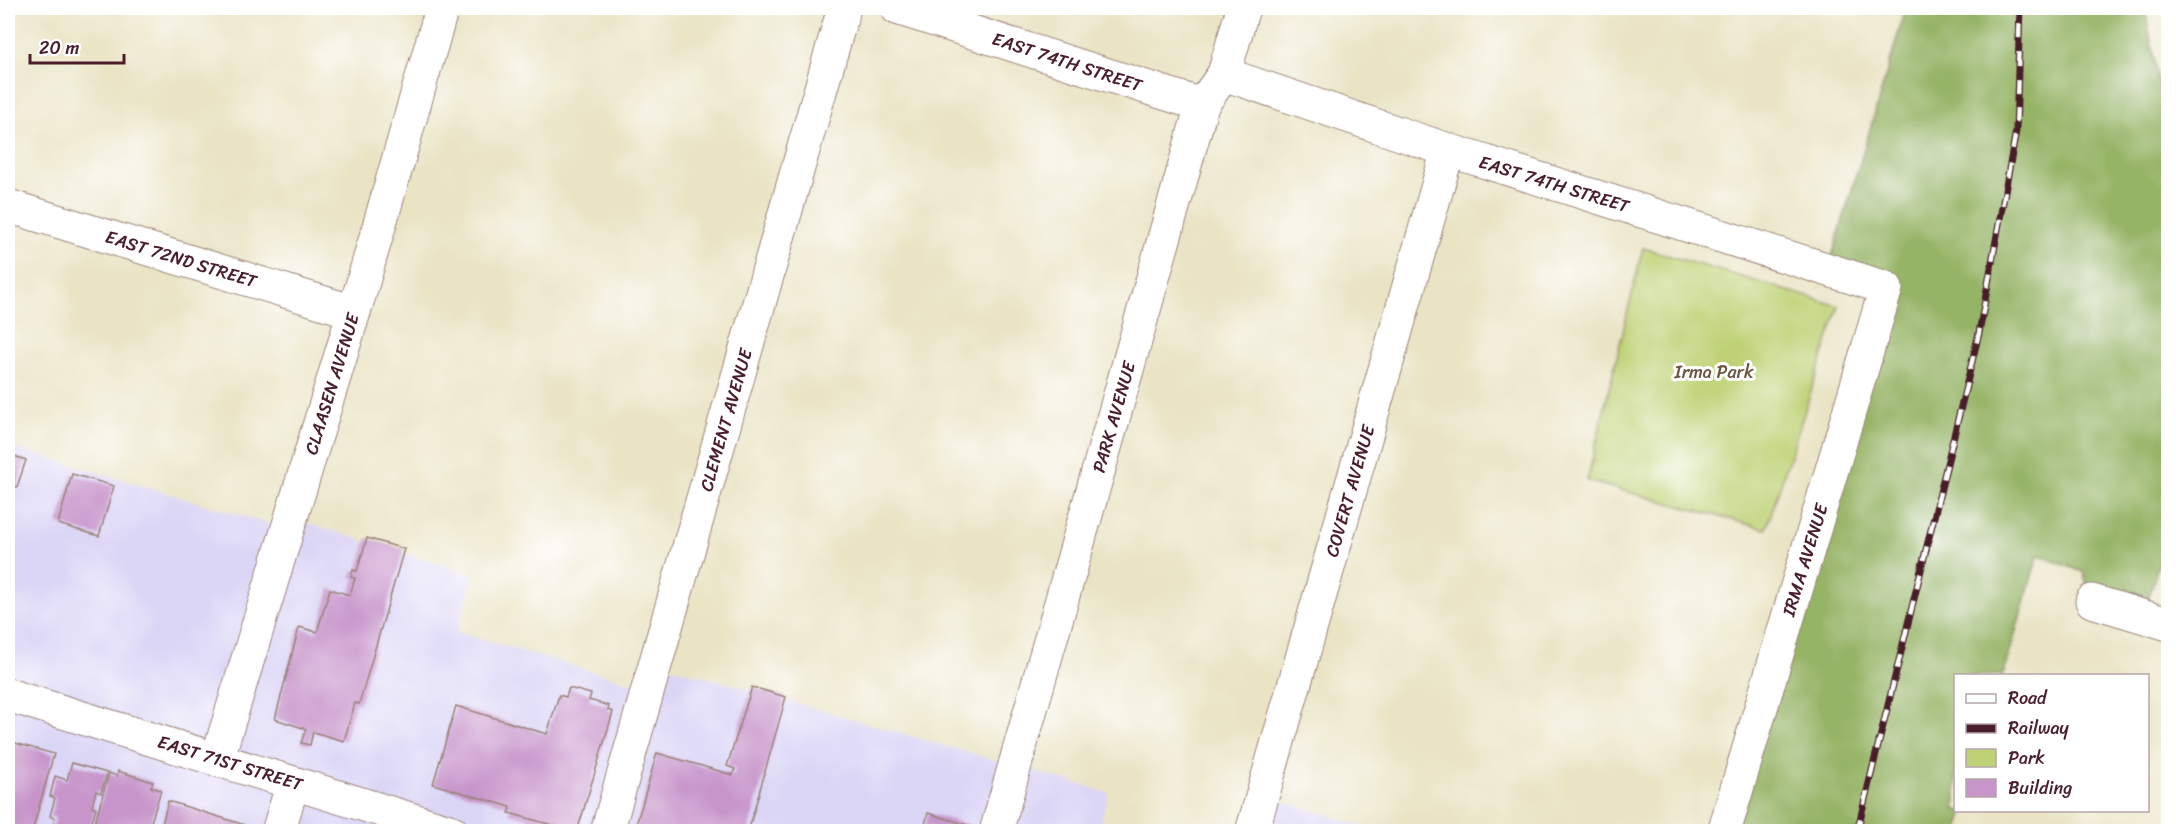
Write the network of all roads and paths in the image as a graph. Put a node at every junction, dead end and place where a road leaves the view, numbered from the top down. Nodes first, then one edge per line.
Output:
1 (442, 8) edge
2 (844, 8) edge
3 (897, 8) edge
4 (1243, 8) edge
5 (1224, 74) junction
6 (1202, 105) junction
7 (1448, 150) junction
8 (8, 206) edge
9 (1886, 288) joint
10 (354, 312) junction
11 (2092, 601) dead end
12 (2169, 624) edge
13 (8, 695) edge
14 (217, 760) junction
15 (293, 783) junction
16 (278, 831) edge
17 (452, 831) edge
18 (607, 831) edge
19 (996, 831) edge
20 (1252, 831) edge
21 (1724, 831) edge

1 - 10 street, CLAASEN AVENUE
2 - 18 street, CLEMENT AVENUE
3 - 6 street, EAST 74TH STREET
4 - 5 street, PARK AVENUE
5 - 6 street, PARK AVENUE
5 - 7 street, EAST 74TH STREET
6 - 19 street, PARK AVENUE
7 - 9 street, EAST 74TH STREET
7 - 20 street, COVERT AVENUE
8 - 10 street, EAST 72ND STREET
9 - 21 street, IRMA AVENUE
10 - 14 street, CLAASEN AVENUE
11 - 12 street
13 - 14 street, EAST 71ST STREET
14 - 15 street, EAST 71ST STREET
15 - 16 street
15 - 17 street, EAST 71ST STREET

